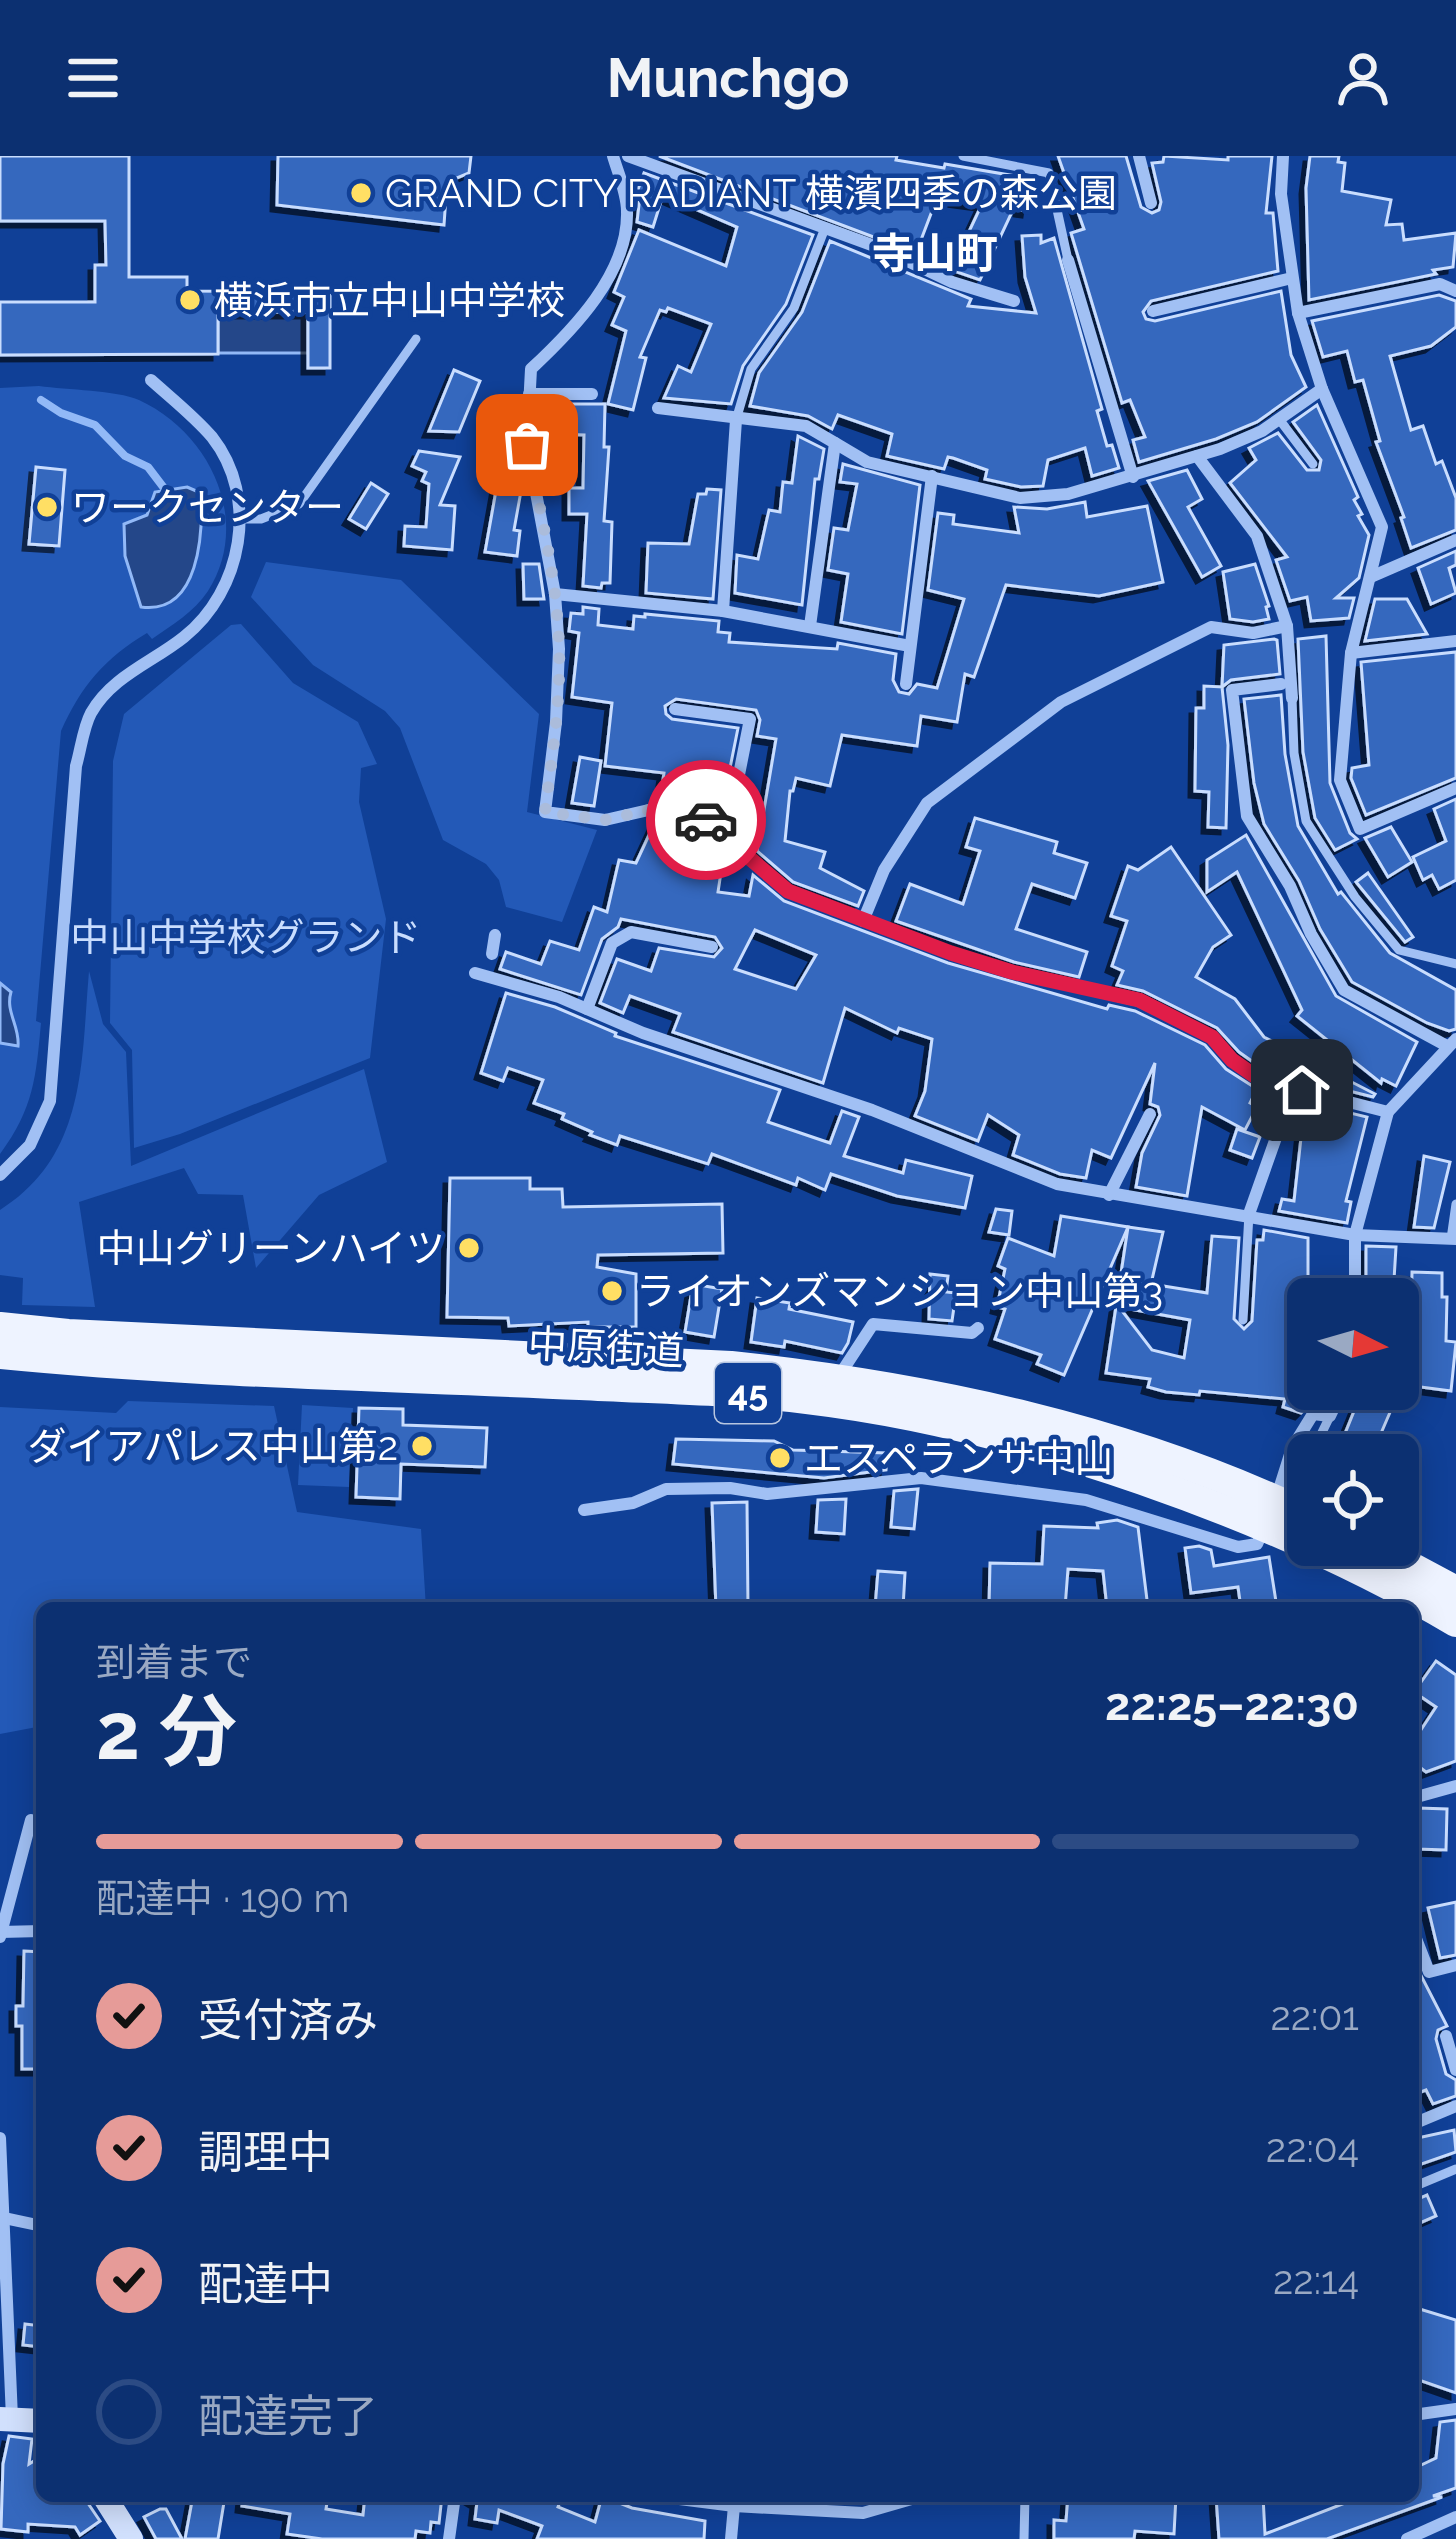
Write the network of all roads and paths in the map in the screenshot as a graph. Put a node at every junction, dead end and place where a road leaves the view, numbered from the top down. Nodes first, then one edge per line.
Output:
1 (614, 156) edge
2 (628, 156) edge
3 (963, 156) edge
4 (1139, 156) edge
5 (1283, 156) edge
6 (1151, 203) dead end
7 (824, 228) junction
8 (1068, 260) joint
9 (1292, 278) junction
10 (1456, 291) edge
11 (1014, 302) dead end
12 (1153, 311) dead end
13 (1298, 313) junction
14 (416, 339) dead end
15 (151, 380) dead end
16 (1322, 389) junction
17 (529, 394) junction
18 (592, 394) dead end
19 (658, 409) dead end
20 (1279, 419) junction
21 (736, 420) junction
22 (835, 443) junction
23 (1197, 456) junction
24 (1313, 464) dead end
25 (932, 476) junction
26 (1133, 477) junction
27 (239, 519) junction
28 (1456, 539) edge
29 (1373, 576) junction
30 (555, 594) junction
31 (723, 611) junction
32 (811, 626) junction
33 (1288, 626) junction
34 (1456, 641) edge
35 (910, 646) junction
36 (1351, 653) junction
37 (906, 684) dead end
38 (1281, 684) dead end
39 (1292, 698) joint
40 (675, 709) dead end
41 (1456, 788) edge
42 (729, 825) junction
43 (863, 921) junction
44 (495, 935) dead end
45 (712, 947) dead end
46 (1456, 964) edge
47 (587, 1009) junction
48 (1452, 1042) edge
49 (1388, 1112) junction
50 (1150, 1114) dead end
51 (1279, 1132) dead end
52 (0, 1175) edge
53 (1108, 1196) junction
54 (1456, 1204) edge
55 (1249, 1214) junction
56 (1355, 1235) junction
57 (1454, 1239) edge
58 (1355, 1278) edge
59 (1243, 1320) dead end
60 (0, 1327) edge
61 (978, 1328) dead end
62 (0, 1354) edge
63 (838, 1377) junction
64 (1333, 1410) edge
65 (1330, 1416) junction
66 (1321, 1434) edge
67 (584, 1510) dead end
68 (1270, 1514) junction
69 (1287, 1514) edge
70 (1409, 1566) edge
71 (1456, 1591) edge
72 (1456, 1622) edge
73 (1456, 1786) edge
74 (1419, 1796) edge
75 (31, 1820) dead end
76 (36, 1931) edge
77 (0, 1934) edge
78 (1419, 1946) edge
79 (1456, 1965) edge
80 (1446, 2036) dead end
81 (1456, 2070) edge
82 (1456, 2106) edge
83 (1419, 2121) edge
84 (0, 2138) edge
85 (1456, 2169) edge
86 (1419, 2184) edge
87 (1, 2218) edge
88 (36, 2224) edge
89 (1456, 2409) edge
90 (1419, 2414) edge
91 (6, 2420) edge
92 (36, 2421) edge
93 (108, 2502) edge
94 (454, 2502) edge
95 (703, 2502) edge
96 (901, 2502) edge
97 (1025, 2502) edge
98 (734, 2506) junction
99 (1456, 2517) edge
100 (131, 2539) edge
101 (449, 2539) edge
102 (731, 2539) edge
103 (1024, 2539) edge
104 (1407, 2539) edge

1 - 17 street
2 - 7 street
3 - 8 lane
4 - 6 street
5 - 9 street
7 - 11 street
7 - 21 lane
8 - 26 street
9 - 12 street
9 - 13 street
10 - 13 street
13 - 16 street
14 - 27 lane
15 - 27 street
16 - 20 street
16 - 29 street
17 - 18 street
17 - 30 street
19 - 21 street
20 - 23 street
20 - 24 lane
21 - 22 street
21 - 31 street
22 - 25 street
22 - 32 street
23 - 26 street
23 - 33 street
25 - 26 street
25 - 35 street
27 - 52 street
28 - 29 street
29 - 36 street
30 - 31 street
30 - 42 street
31 - 32 street
32 - 35 street
33 - 39 street
33 - 43 street
34 - 36 street
35 - 37 street
36 - 41 street
38 - 48 street
39 - 46 lane
40 - 42 street
42 - 43 street
43 - 49 street
44 - 47 street
45 - 47 street
47 - 53 street
48 - 49 street
49 - 56 street
50 - 53 street
51 - 55 street
53 - 55 street
54 - 57 lane
55 - 56 street
55 - 59 lane
56 - 57 street
56 - 58 street
60 - 63 main road, 中原街道 / 45
61 - 63 street
62 - 68 main road, 中原街道 / 45
63 - 68 main road, 中原街道 / 45
64 - 65 street
65 - 66 lane
65 - 68 street
67 - 68 street
68 - 69 main road, 中原街道 / 45
68 - 72 main road, 中原街道 / 45
70 - 71 main road
73 - 74 street
75 - 77 street
76 - 77 street
78 - 79 street
80 - 81 street
82 - 83 street
84 - 87 street
85 - 86 lane
87 - 88 street
87 - 91 street
89 - 90 street
91 - 92 street
93 - 100 street
94 - 101 street
95 - 98 street
96 - 98 street
97 - 103 lane
98 - 102 street
99 - 104 street

